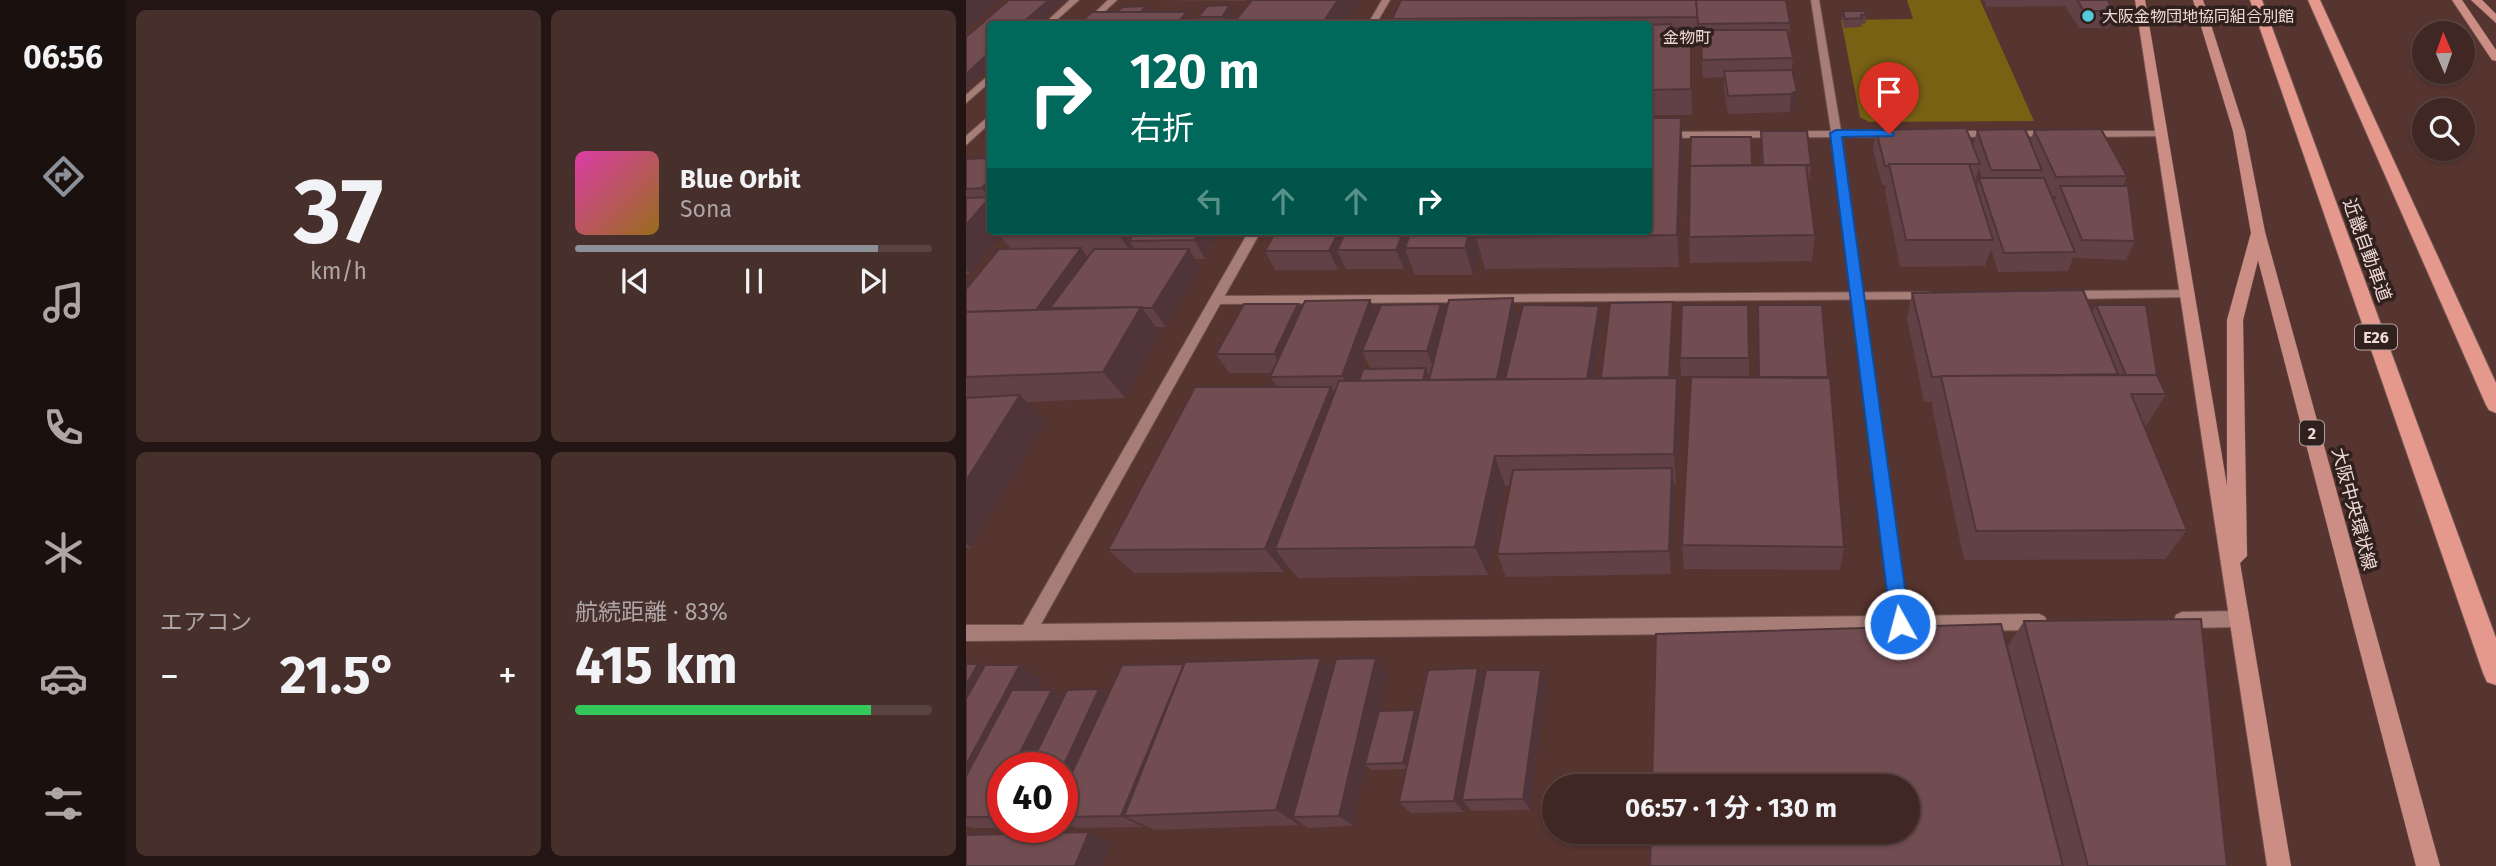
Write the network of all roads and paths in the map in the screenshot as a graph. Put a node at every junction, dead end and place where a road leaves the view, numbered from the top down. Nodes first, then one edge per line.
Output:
1 (1075, 0) edge
2 (1112, 0) edge
3 (1386, 0) edge
4 (1815, 0) edge
5 (2140, 0) edge
6 (2198, 0) edge
7 (2256, 0) edge
8 (2314, 0) edge
9 (2457, 0) edge
10 (2476, 0) edge
11 (2496, 20) edge
12 (1051, 21) edge
13 (1090, 21) edge
14 (1374, 21) edge
15 (2496, 58) edge
16 (987, 81) edge
17 (966, 100) edge
18 (987, 121) edge
19 (1836, 133) junction
20 (1905, 134) edge
21 (1933, 134) edge
22 (2058, 134) edge
23 (2072, 134) edge
24 (2162, 134) junction
25 (1652, 135) edge
26 (966, 142) edge
27 (2258, 232) junction
28 (1253, 235) edge
29 (2187, 294) junction
30 (2061, 295) edge
31 (1939, 296) edge
32 (1857, 297) junction
33 (1216, 300) junction
34 (2496, 405) edge
35 (2238, 620) junction
36 (2163, 621) edge
37 (2052, 622) edge
38 (1900, 624) junction
39 (1027, 632) junction
40 (966, 633) edge
41 (2496, 673) edge
42 (2279, 866) edge
43 (2428, 866) edge

1 - 12 street
2 - 13 street
3 - 14 street
4 - 19 street
5 - 24 main road
6 - 27 main road, 大阪中央環状線 / 2
7 - 41 highway, 近畿自動車道 / E26
8 - 34 highway
9 - 15 main road
10 - 11 main road
16 - 17 street
18 - 26 street
19 - 20 street
19 - 25 street
19 - 32 street
21 - 22 street
23 - 24 street
24 - 29 main road
27 - 35 main road
27 - 43 main road, 大阪中央環状線 / 2
28 - 33 street
29 - 30 street
29 - 35 main road
31 - 32 street
32 - 33 street
32 - 38 street
33 - 39 street
35 - 36 street
35 - 42 main road
37 - 38 street
38 - 39 street
39 - 40 street

